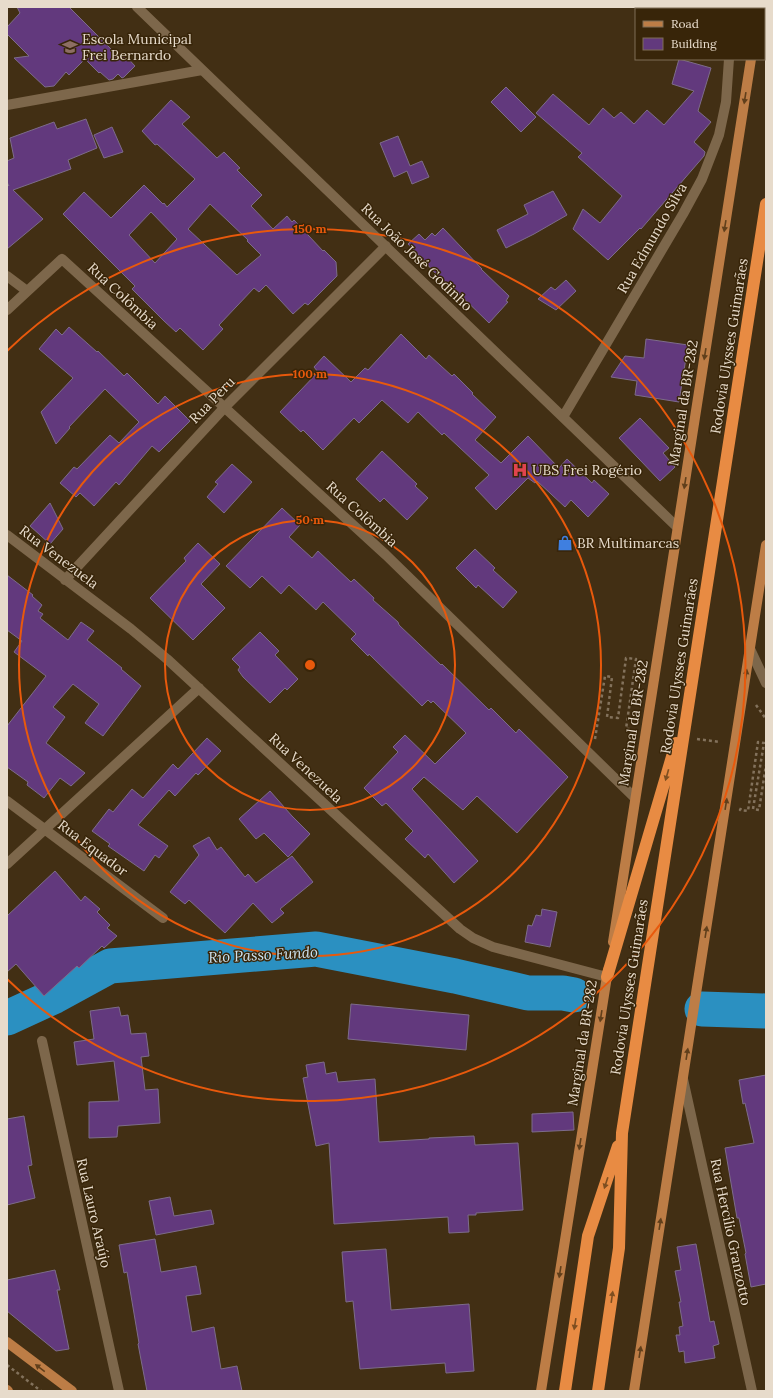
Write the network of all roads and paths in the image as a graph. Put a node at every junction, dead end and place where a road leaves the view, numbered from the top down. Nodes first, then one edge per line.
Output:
1 (138, 7) edge
2 (729, 60) edge
3 (751, 60) edge
4 (202, 70) junction
5 (7, 105) edge
6 (766, 204) edge
7 (386, 246) junction
8 (7, 276) edge
9 (27, 291) junction
10 (7, 310) edge
11 (224, 408) junction
12 (563, 417) junction
13 (677, 528) junction
14 (7, 535) edge
15 (766, 545) edge
16 (65, 580) junction
17 (750, 648) junction
18 (765, 678) edge
19 (199, 688) junction
20 (690, 697) junction
21 (626, 729) dead end
22 (592, 756) junction
23 (766, 765) edge
24 (635, 798) junction
25 (7, 801) edge
26 (742, 803) dead end
27 (45, 829) junction
28 (7, 864) edge
29 (163, 918) dead end
30 (607, 977) junction
31 (42, 1041) dead end
32 (683, 1079) junction
33 (622, 1133) junction
34 (7, 1342) edge
35 (7, 1365) edge
36 (41, 1391) edge
37 (72, 1391) edge
38 (120, 1391) edge
39 (541, 1391) edge
40 (565, 1391) edge
41 (598, 1391) edge
42 (634, 1391) edge
43 (752, 1391) edge

1 - 4 street, Rua João José Godinho
2 - 12 street, Rua Edmundo Silva
3 -> 13 main road, Marginal da BR-282
4 - 5 street
4 - 7 street, Rua João José Godinho
6 - 20 highway, Rodovia Ulysses Guimarães
7 - 11 street, Rua Peru
7 - 12 street, Rua João José Godinho
8 - 9 street
9 - 10 street
9 - 11 street, Rua Colômbia
11 - 16 street, Rua Peru
11 - 22 street, Rua Colômbia
12 - 13 street, Rua João José Godinho
13 - 24 main road, Marginal da BR-282
14 - 16 street, Rua Venezuela
15 - 17 main road
16 - 19 street, Rua Venezuela
17 - 18 street
32 -> 17 main road
19 - 27 street
19 - 30 street, Rua Venezuela
20 -> 30 highway
20 - 33 highway, Rodovia Ulysses Guimarães
21 - 22 path
22 - 24 street, Rua Colômbia
23 - 26 path
24 - 30 main road, Marginal da BR-282
25 - 27 street, Rua Equador
27 - 28 street
27 - 29 street, Rua Equador
30 -> 39 main road, Marginal da BR-282
31 - 38 street, Rua Lauro Araújo
42 -> 32 main road
32 - 43 street, Rua Hercílio Granzotto
33 -> 40 highway, Rodovia Ulysses Guimarães
41 -> 33 highway, Rodovia Ulysses Guimarães
37 -> 34 main road
35 - 36 path

